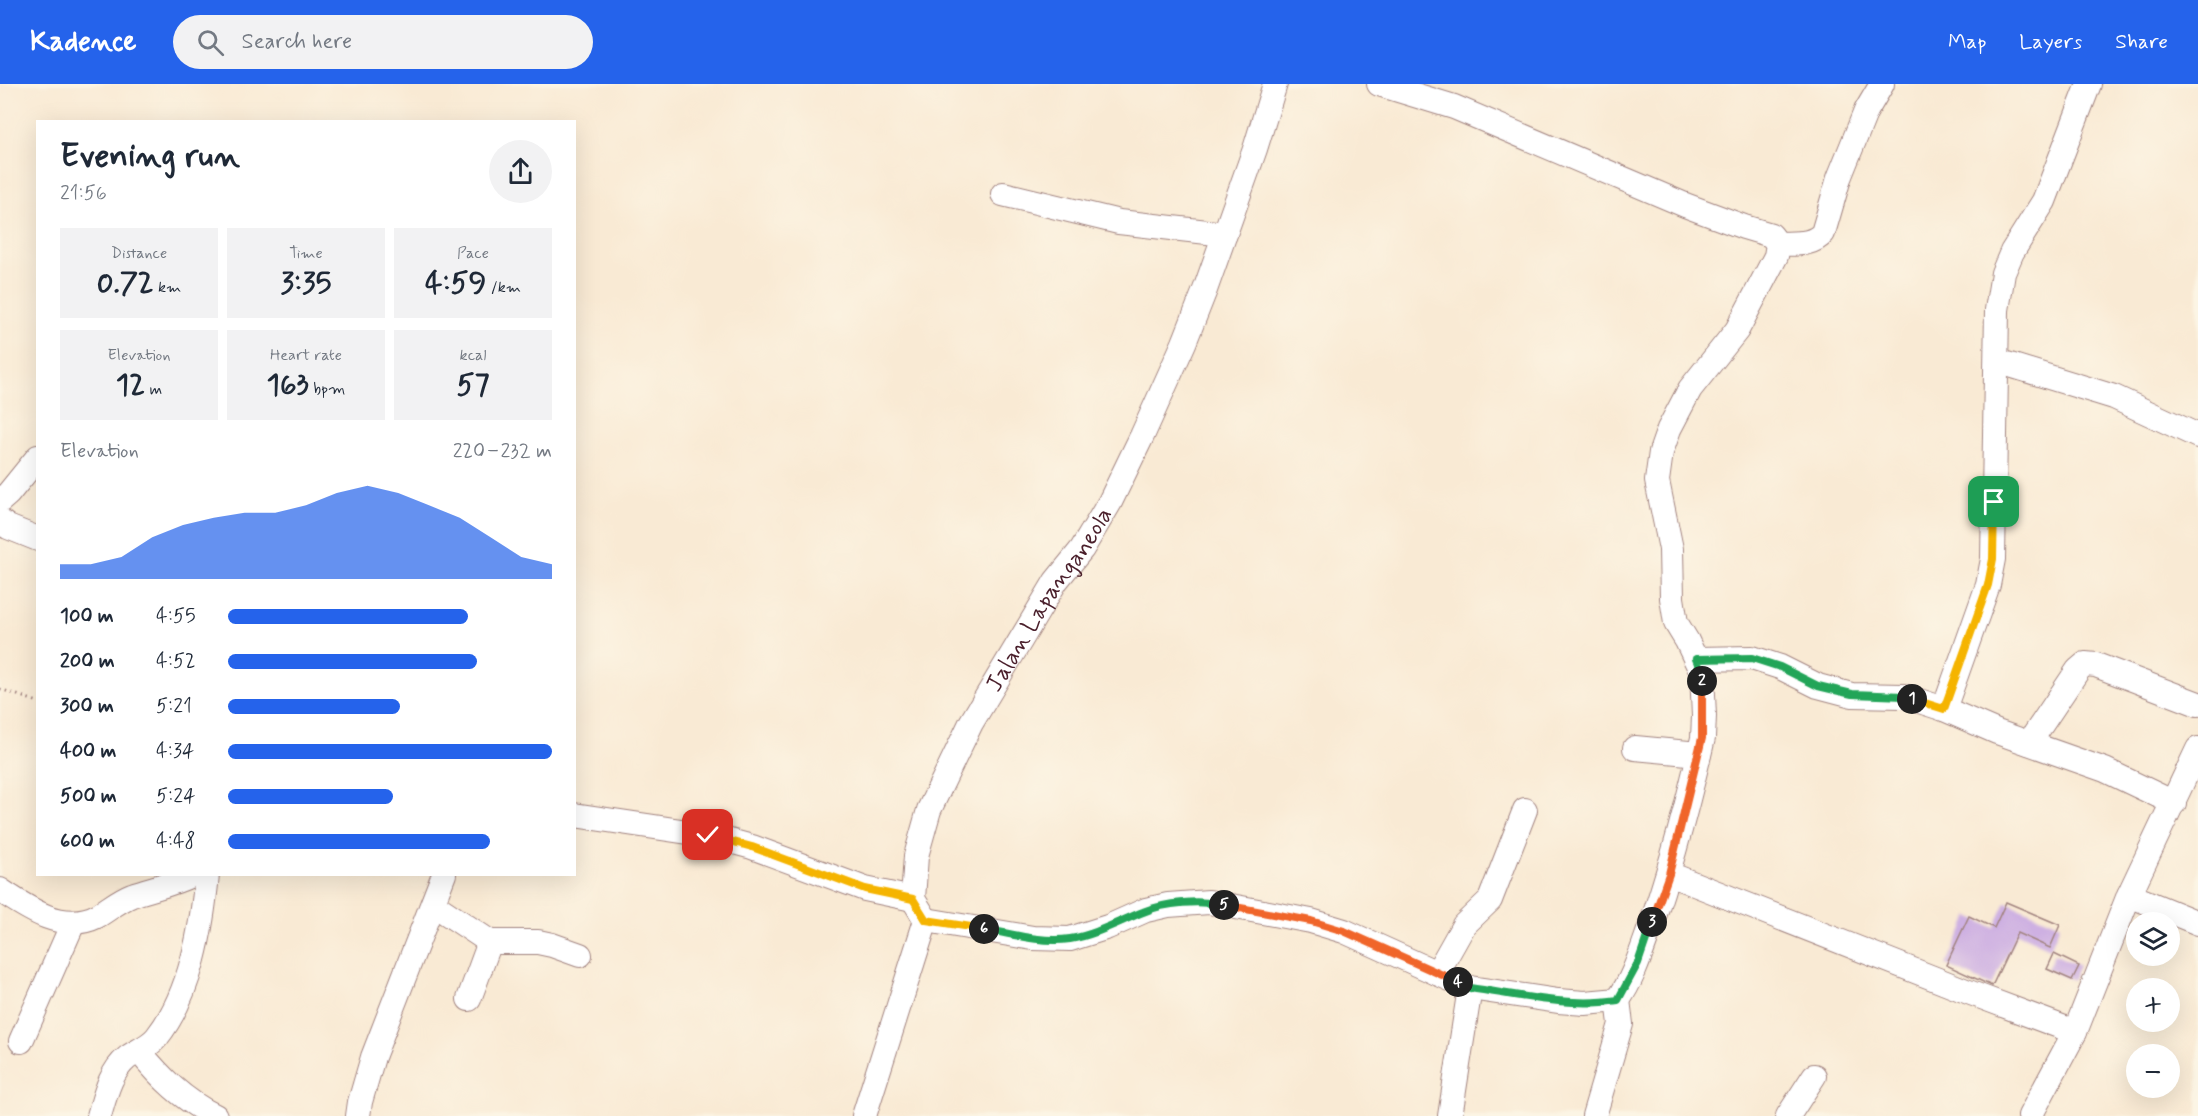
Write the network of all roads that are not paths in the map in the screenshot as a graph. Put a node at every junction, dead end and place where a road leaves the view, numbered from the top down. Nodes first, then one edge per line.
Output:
1 (1275, 84) edge
2 (1379, 84) edge
3 (1882, 84) edge
4 (2089, 84) edge
5 (1003, 194) dead end
6 (1225, 234) junction
7 (1778, 244) junction
8 (1997, 361) junction
9 (2198, 436) edge
10 (36, 459) edge
11 (0, 501) edge
12 (0, 522) edge
13 (36, 538) edge
14 (1696, 659) junction
15 (2198, 704) edge
16 (1944, 709) junction
17 (2029, 743) junction
18 (1635, 748) dead end
19 (2198, 749) edge
20 (1699, 754) junction
21 (2174, 802) junction
22 (1525, 810) dead end
23 (576, 815) edge
24 (1669, 874) junction
25 (189, 876) edge
26 (207, 876) edge
27 (443, 876) edge
28 (0, 890) edge
29 (2129, 895) junction
30 (913, 899) junction
31 (433, 904) junction
32 (926, 920) junction
33 (73, 923) junction
34 (2198, 923) edge
35 (490, 942) junction
36 (580, 956) dead end
37 (1437, 973) junction
38 (1470, 988) junction
39 (469, 999) dead end
40 (1618, 1000) junction
41 (2075, 1032) junction
42 (21, 1041) dead end
43 (139, 1051) junction
44 (1814, 1076) dead end
45 (99, 1116) edge
46 (214, 1116) edge
47 (358, 1116) edge
48 (864, 1116) edge
49 (1450, 1116) edge
50 (1594, 1116) edge
51 (1788, 1116) edge
52 (2030, 1116) edge

1 - 6 street, Jalan Lapanganeola
2 - 7 street
3 - 7 street
4 - 8 street
5 - 6 street
6 - 30 street, Jalan Lapanganeola
7 - 14 street
8 - 9 street
8 - 16 street
10 - 11 street
12 - 13 street
14 - 16 street
14 - 20 street
15 - 17 street
16 - 17 street
17 - 21 street
18 - 20 street
19 - 21 street
20 - 24 street
21 - 29 street
22 - 37 street
23 - 30 street
24 - 40 street
24 - 41 street
25 - 33 street
26 - 43 street
27 - 31 street
28 - 33 street
29 - 34 street
29 - 41 street
30 - 32 street
31 - 35 street
31 - 47 street
32 - 37 street
32 - 48 street
33 - 42 street
35 - 36 street
35 - 39 street
37 - 38 street
38 - 40 street
38 - 49 street
40 - 50 street
41 - 52 street
43 - 45 street
43 - 46 street
44 - 51 street

